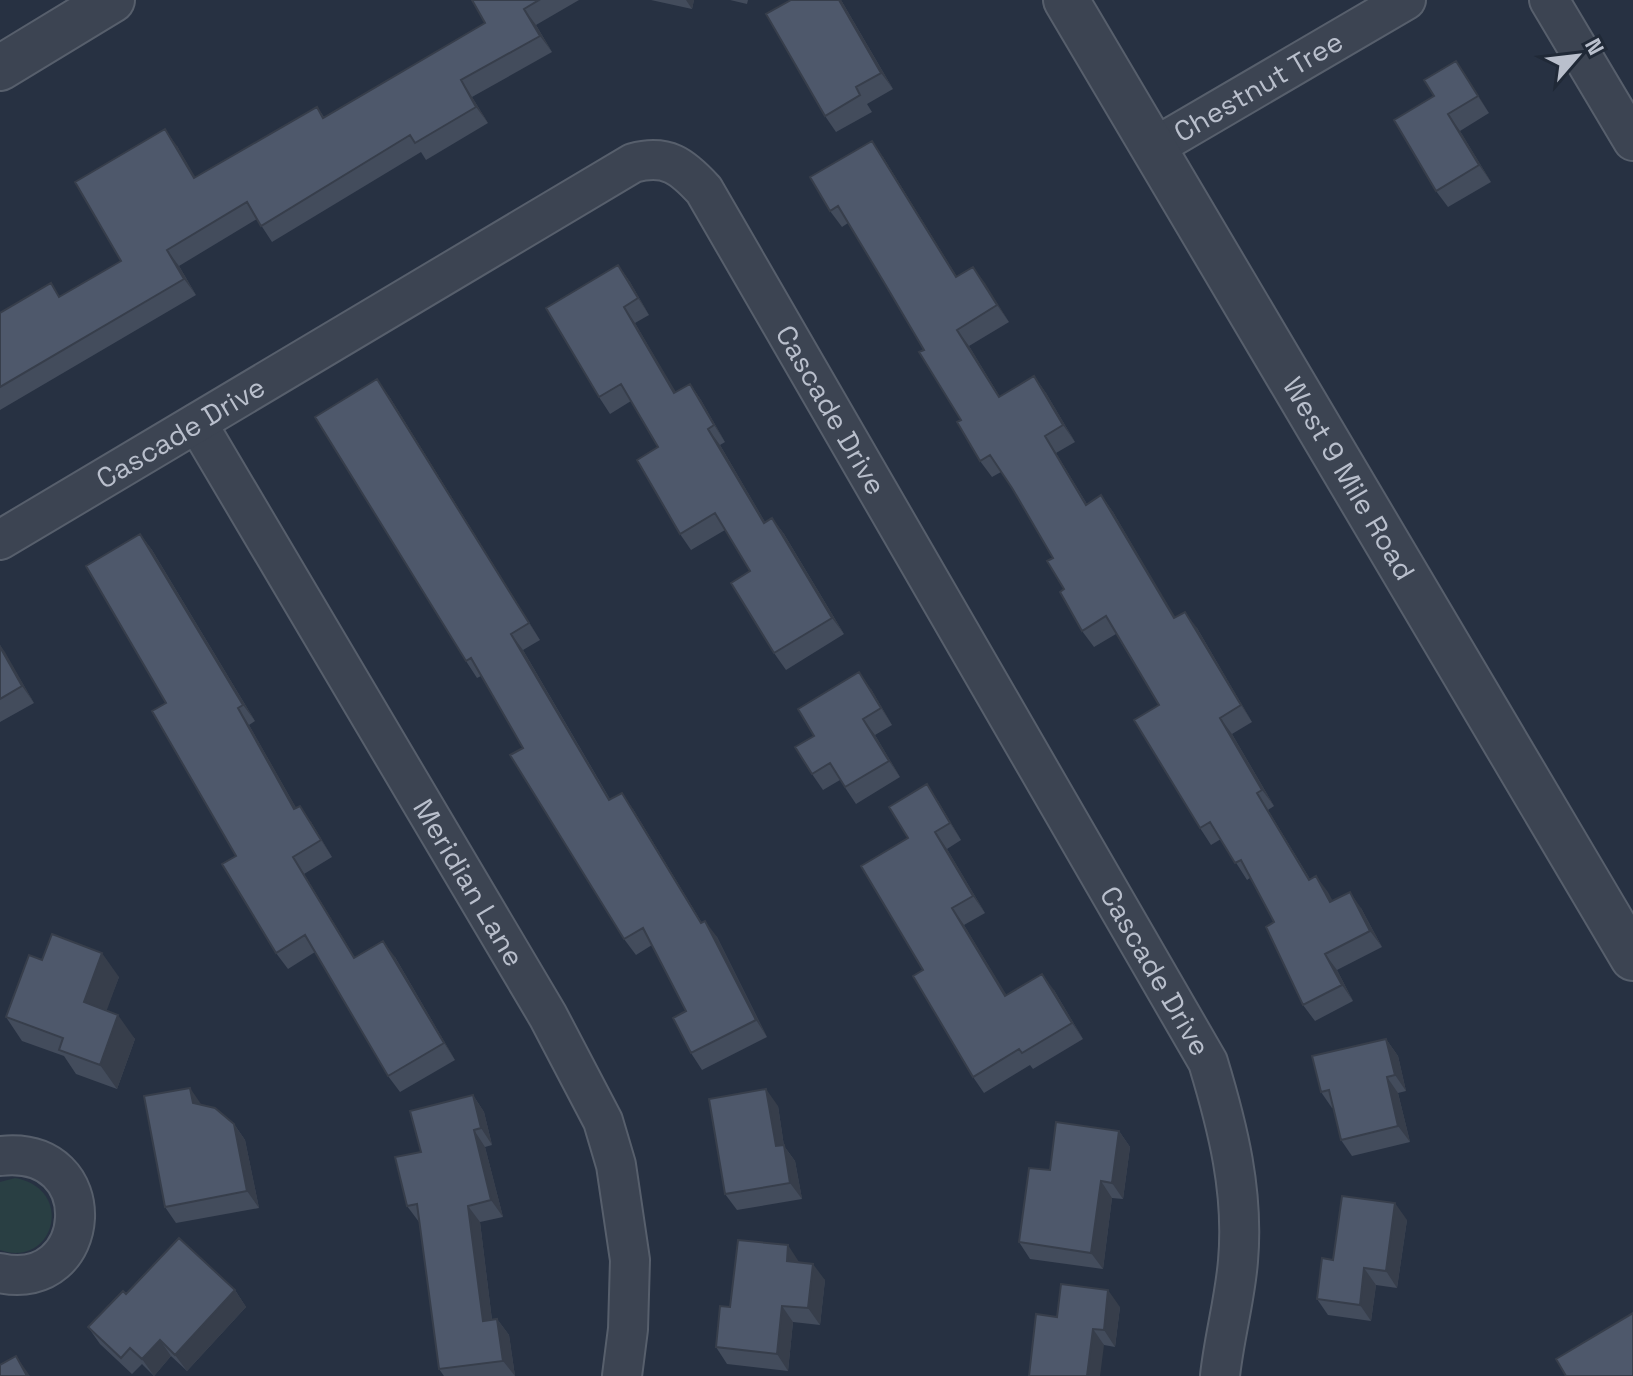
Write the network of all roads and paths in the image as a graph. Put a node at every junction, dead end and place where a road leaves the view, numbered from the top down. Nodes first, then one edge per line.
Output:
1 (112, 0) edge
2 (1066, 0) edge
3 (1406, 0) edge
4 (1549, 0) edge
5 (0, 68) edge
6 (1633, 141) edge
7 (1153, 148) junction
8 (197, 423) junction
9 (0, 540) edge
10 (1633, 958) edge
11 (0, 1156) edge
12 (0, 1273) edge
13 (622, 1376) edge
14 (1220, 1376) edge

1 - 5 street
2 - 7 street, West 9 Mile Road
3 - 7 street, Chestnut Tree
4 - 6 street
7 - 10 street, West 9 Mile Road
8 - 9 street, Cascade Drive
8 - 13 street, Meridian Lane
8 - 14 street, Cascade Drive
11 - 12 street

